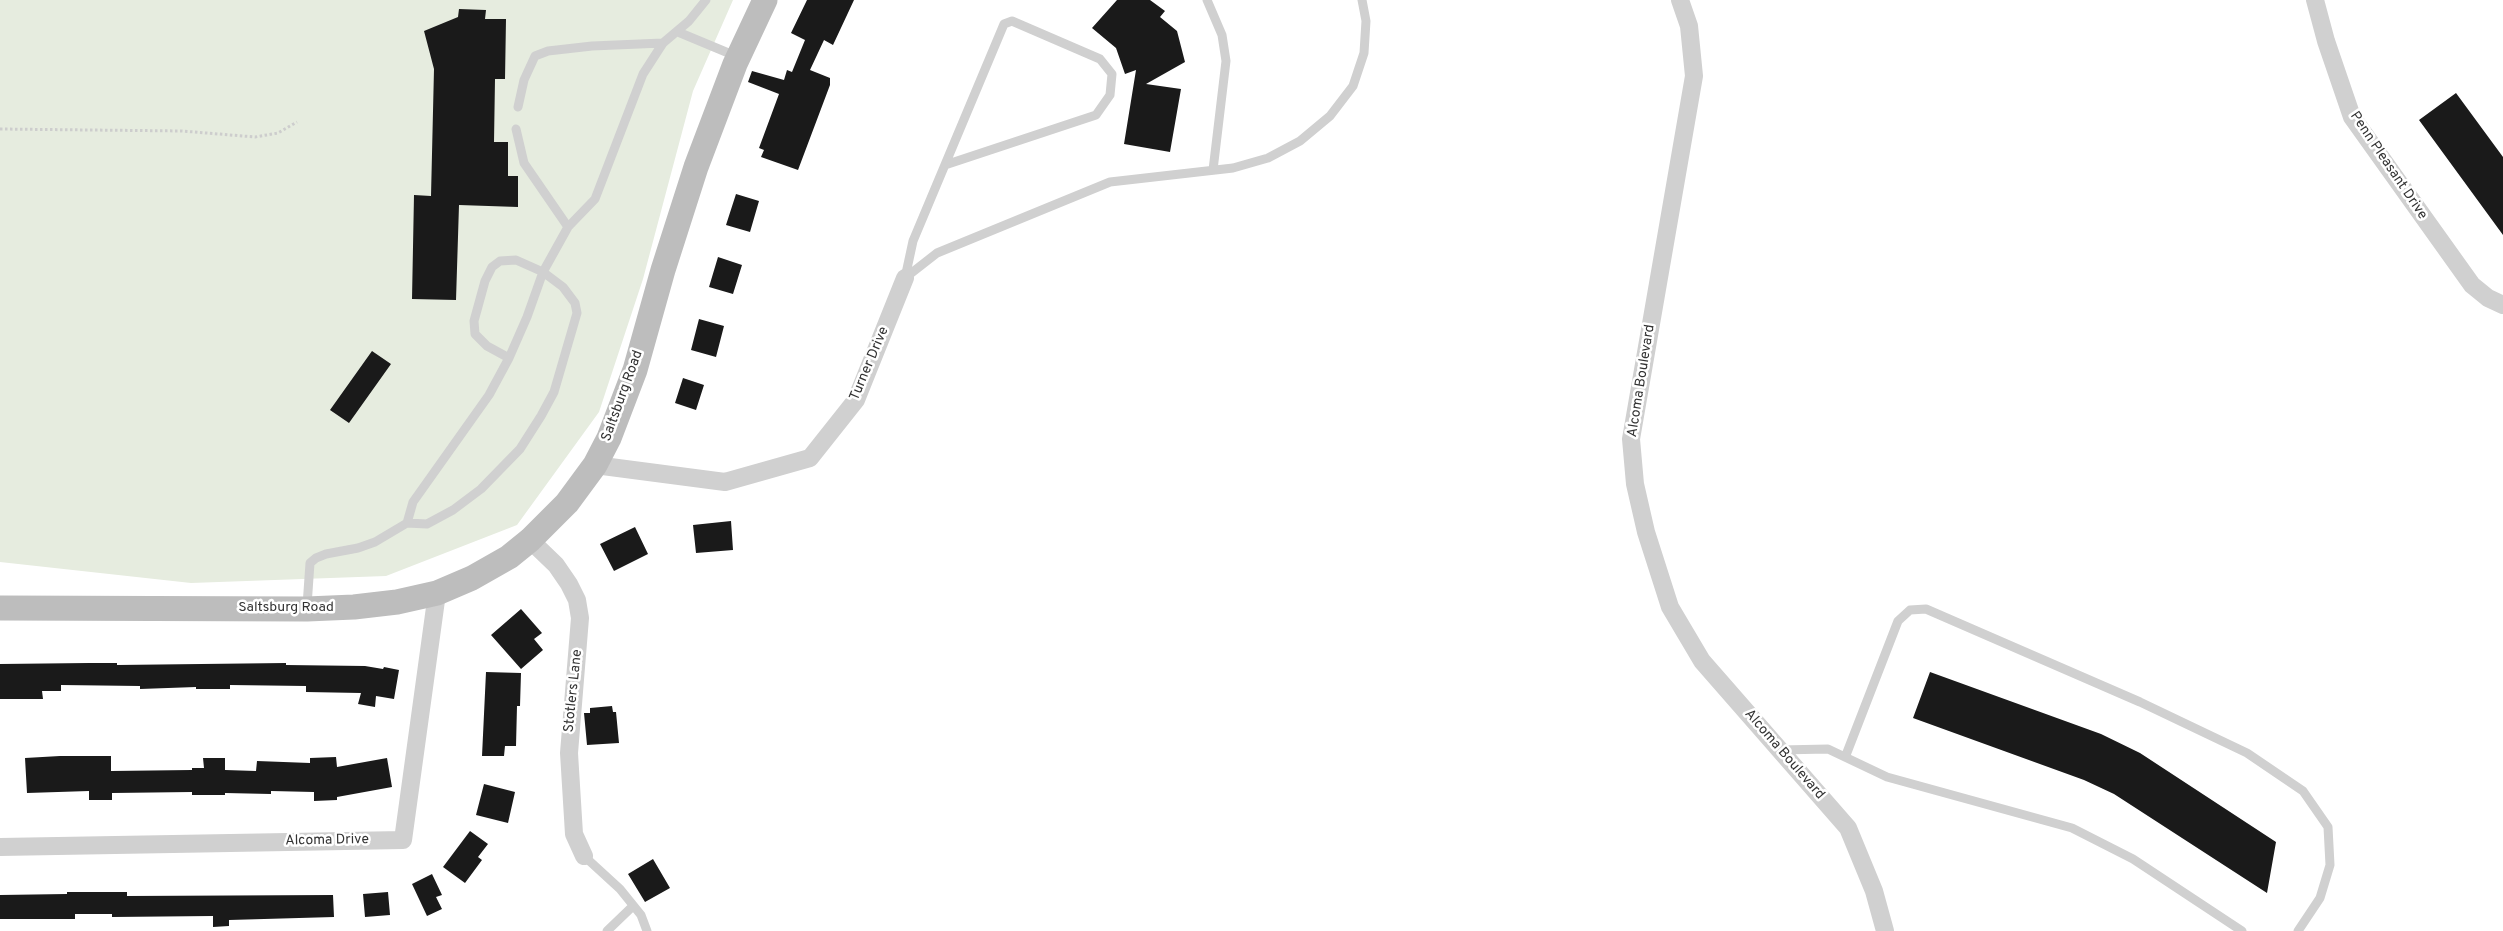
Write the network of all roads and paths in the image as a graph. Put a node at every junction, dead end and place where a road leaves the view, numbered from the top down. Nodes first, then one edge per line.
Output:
1 (706, 0) edge
2 (765, 0) edge
3 (1207, 0) edge
4 (1362, 0) edge
5 (1680, 0) edge
6 (2315, 0) edge
7 (678, 32) junction
8 (663, 43) junction
9 (738, 58) junction
10 (518, 107) dead end
11 (297, 122) dead end
12 (0, 129) edge
13 (516, 129) dead end
14 (945, 165) junction
15 (1214, 170) junction
16 (568, 227) junction
17 (543, 272) junction
18 (905, 278) junction
19 (2503, 304) edge
20 (509, 358) junction
21 (595, 464) junction
22 (407, 523) junction
23 (530, 540) junction
24 (437, 592) junction
25 (0, 608) edge
26 (307, 609) junction
27 (1780, 750) junction
28 (1846, 755) junction
29 (0, 847) edge
30 (584, 856) joint
31 (634, 906) junction
32 (607, 931) edge
33 (647, 931) edge
34 (1885, 931) edge
35 (2242, 931) edge
36 (2298, 931) edge

1 - 7 lane
2 - 9 main road, Saltsburg Road
3 - 15 lane
4 - 15 lane
5 - 27 street, Alcoma Boulevard
6 - 19 street, Penn Pleasant Drive
7 - 8 lane
7 - 9 lane
8 - 10 lane
8 - 16 lane
9 - 21 main road, Saltsburg Road
11 - 12 path
13 - 16 lane
14 - 14 lane
14 - 18 lane
15 - 18 lane
16 - 17 lane
17 - 20 lane
17 - 20 lane
17 - 22 lane
18 - 21 street, Turner Drive
20 - 22 lane
21 - 23 main road, Saltsburg Road
22 - 26 lane
23 - 24 main road, Saltsburg Road
23 - 30 street, Stotlers Lane
24 - 26 main road, Saltsburg Road
24 - 29 street, Alcoma Drive
25 - 26 main road, Saltsburg Road
27 - 28 lane
27 - 34 street, Alcoma Boulevard
28 - 35 lane
28 - 36 lane
30 - 31 lane
31 - 32 lane
31 - 33 lane

